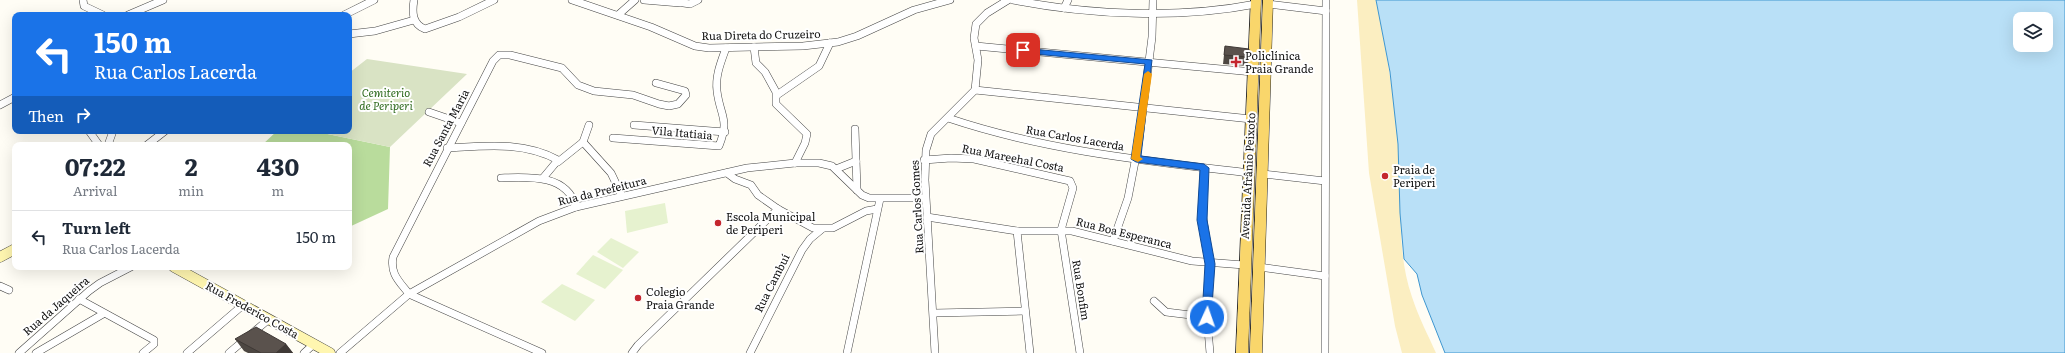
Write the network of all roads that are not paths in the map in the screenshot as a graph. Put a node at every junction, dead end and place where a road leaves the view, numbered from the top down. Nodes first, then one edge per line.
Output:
1 (83, 0) edge
2 (163, 0) edge
3 (374, 0) edge
4 (414, 0) edge
5 (494, 0) edge
6 (572, 0) edge
7 (635, 0) edge
8 (644, 0) edge
9 (698, 0) edge
10 (950, 0) edge
11 (1008, 0) edge
12 (1013, 0) edge
13 (1068, 0) edge
14 (1153, 0) edge
15 (1326, 0) edge
16 (678, 2) edge
17 (1256, 2) edge
18 (1268, 2) edge
19 (1064, 8) junction
20 (1326, 11) junction
21 (96, 12) edge
22 (136, 12) edge
23 (350, 12) edge
24 (1154, 13) junction
25 (618, 15) junction
26 (414, 20) junction
27 (352, 34) edge
28 (830, 43) junction
29 (976, 46) junction
30 (754, 47) junction
31 (726, 48) junction
32 (1149, 62) junction
33 (1253, 72) junction
34 (656, 83) dead end
35 (975, 90) junction
36 (777, 96) junction
37 (12, 99) edge
38 (0, 105) edge
39 (1144, 108) junction
40 (429, 112) dead end
41 (948, 118) junction
42 (1251, 119) junction
43 (461, 123) junction
44 (589, 125) dead end
45 (634, 125) dead end
46 (855, 129) dead end
47 (725, 132) junction
48 (161, 134) edge
49 (613, 138) dead end
50 (151, 142) edge
51 (583, 142) junction
52 (447, 148) junction
53 (1136, 159) junction
54 (924, 160) junction
55 (856, 161) junction
56 (558, 162) junction
57 (795, 163) junction
58 (1204, 168) junction
59 (836, 169) junction
60 (727, 173) junction
61 (1249, 173) junction
62 (1263, 174) junction
63 (501, 178) dead end
64 (543, 178) junction
65 (1324, 181) junction
66 (857, 190) junction
67 (622, 196) junction
68 (925, 198) junction
69 (880, 199) junction
70 (576, 207) junction
71 (778, 209) junction
72 (877, 209) junction
73 (928, 217) junction
74 (822, 229) junction
75 (1061, 230) junction
76 (1017, 231) junction
77 (1113, 241) junction
78 (12, 251) edge
79 (0, 257) edge
80 (1210, 264) junction
81 (1244, 265) junction
82 (1259, 267) junction
83 (125, 270) edge
84 (179, 270) edge
85 (1325, 276) junction
86 (0, 286) edge
87 (9, 290) dead end
88 (409, 294) junction
89 (79, 300) junction
90 (1154, 301) dead end
91 (243, 305) junction
92 (1025, 311) junction
93 (934, 313) junction
94 (102, 314) junction
95 (1207, 317) junction
96 (269, 319) junction
97 (314, 344) junction
98 (19, 353) edge
99 (36, 353) edge
100 (144, 353) edge
101 (187, 353) edge
102 (229, 353) edge
103 (304, 353) edge
104 (330, 353) edge
105 (340, 353) edge
106 (542, 353) edge
107 (632, 353) edge
108 (750, 353) edge
109 (847, 353) edge
110 (935, 353) edge
111 (1030, 353) edge
112 (1080, 353) edge
113 (1210, 353) edge
114 (1242, 353) edge
115 (1256, 353) edge
116 (1325, 353) edge

1 - 21 street
2 - 22 street
3 - 23 street
4 - 26 street
5 - 26 street
6 - 25 street, Rua Direta do Cruzeiro
7 - 25 street
8 - 16 street
9 - 16 street
10 - 28 street, Rua Direta do Cruzeiro
11 - 29 street
12 - 19 street
13 - 19 street
14 - 24 street
15 - 20 street
17 - 24 street
17 - 33 main road, Avenida Afrânio Peixoto
18 - 20 street
18 - 62 main road, Avenida Afrânio Peixoto
19 - 24 street
20 - 65 street
24 - 32 street
25 - 31 street, Rua Direta do Cruzeiro
26 - 27 street
28 - 30 street, Rua Direta do Cruzeiro
28 - 36 street
29 - 32 street
29 - 35 street
30 - 31 street, Rua Direta do Cruzeiro
30 - 36 street
31 - 47 street, Vila Itatiaia
32 - 33 street
32 - 39 street
33 - 42 main road, Avenida Afrânio Peixoto
34 - 43 street, Rua Santa Maria
35 - 39 street
35 - 41 street, Rua Carlos Gomes
36 - 57 street
37 - 38 street
39 - 42 street
39 - 53 street
40 - 43 street
41 - 53 street, Rua Carlos Lacerda
41 - 54 street, Rua Carlos Gomes
42 - 61 main road, Avenida Afrânio Peixoto
43 - 52 street, Rua Santa Maria
44 - 51 street
45 - 47 street
46 - 55 street
47 - 49 street, Vila Itatiaia
48 - 50 street
51 - 56 street
51 - 67 street
52 - 56 street
52 - 88 street, Rua Santa Maria
53 - 58 street, Rua Carlos Lacerda
53 - 77 street
54 - 68 street, Rua Carlos Gomes
54 - 75 street, Rua Mareehal Costa
55 - 59 street
55 - 66 street
56 - 64 street
57 - 59 street, Rua da Prefeitura
57 - 60 street, Rua da Prefeitura
58 - 61 street, Rua Carlos Lacerda
58 - 80 street
59 - 66 street, Rua da Prefeitura
60 - 67 street, Rua da Prefeitura
60 - 71 street
61 - 81 main road, Avenida Afrânio Peixoto
62 - 65 street
62 - 82 main road, Avenida Afrânio Peixoto
63 - 64 street
64 - 70 street
65 - 85 street
66 - 69 street, Rua da Prefeitura
67 - 70 street, Rua da Prefeitura
68 - 69 street, Rua da Prefeitura
68 - 73 street, Rua Carlos Gomes
69 - 72 street
70 - 88 street, Rua da Prefeitura
71 - 74 street
71 - 107 street
72 - 74 street
72 - 109 street
73 - 76 street, Rua Boa Esperanca
73 - 93 street, Rua Carlos Gomes
74 - 108 street, Rua Cambuí
75 - 76 street, Rua Boa Esperanca
75 - 77 street, Rua Boa Esperanca
75 - 112 street, Rua Bonfim
76 - 92 street
77 - 80 street, Rua Boa Esperanca
78 - 79 main road
80 - 81 street, Rua Boa Esperanca
80 - 95 street
81 - 114 main road, Avenida Afrânio Peixoto
82 - 85 street
82 - 115 main road, Avenida Afrânio Peixoto
83 - 89 street, Rua da Jaqueira
84 - 91 main road, Rua Frederico Costa
85 - 116 street
86 - 87 street
88 - 105 street, Rua da Prefeitura
88 - 106 street, Rua Santa Maria
89 - 94 street
89 - 98 street, Rua da Jaqueira
90 - 95 street
91 - 96 main road, Rua Frederico Costa
91 - 101 street
92 - 93 street
92 - 111 street
93 - 110 street, Rua Carlos Gomes
94 - 99 street
94 - 100 street
95 - 113 street
96 - 97 main road, Rua Frederico Costa
96 - 102 street
97 - 103 street
97 - 104 main road, Rua Frederico Costa

